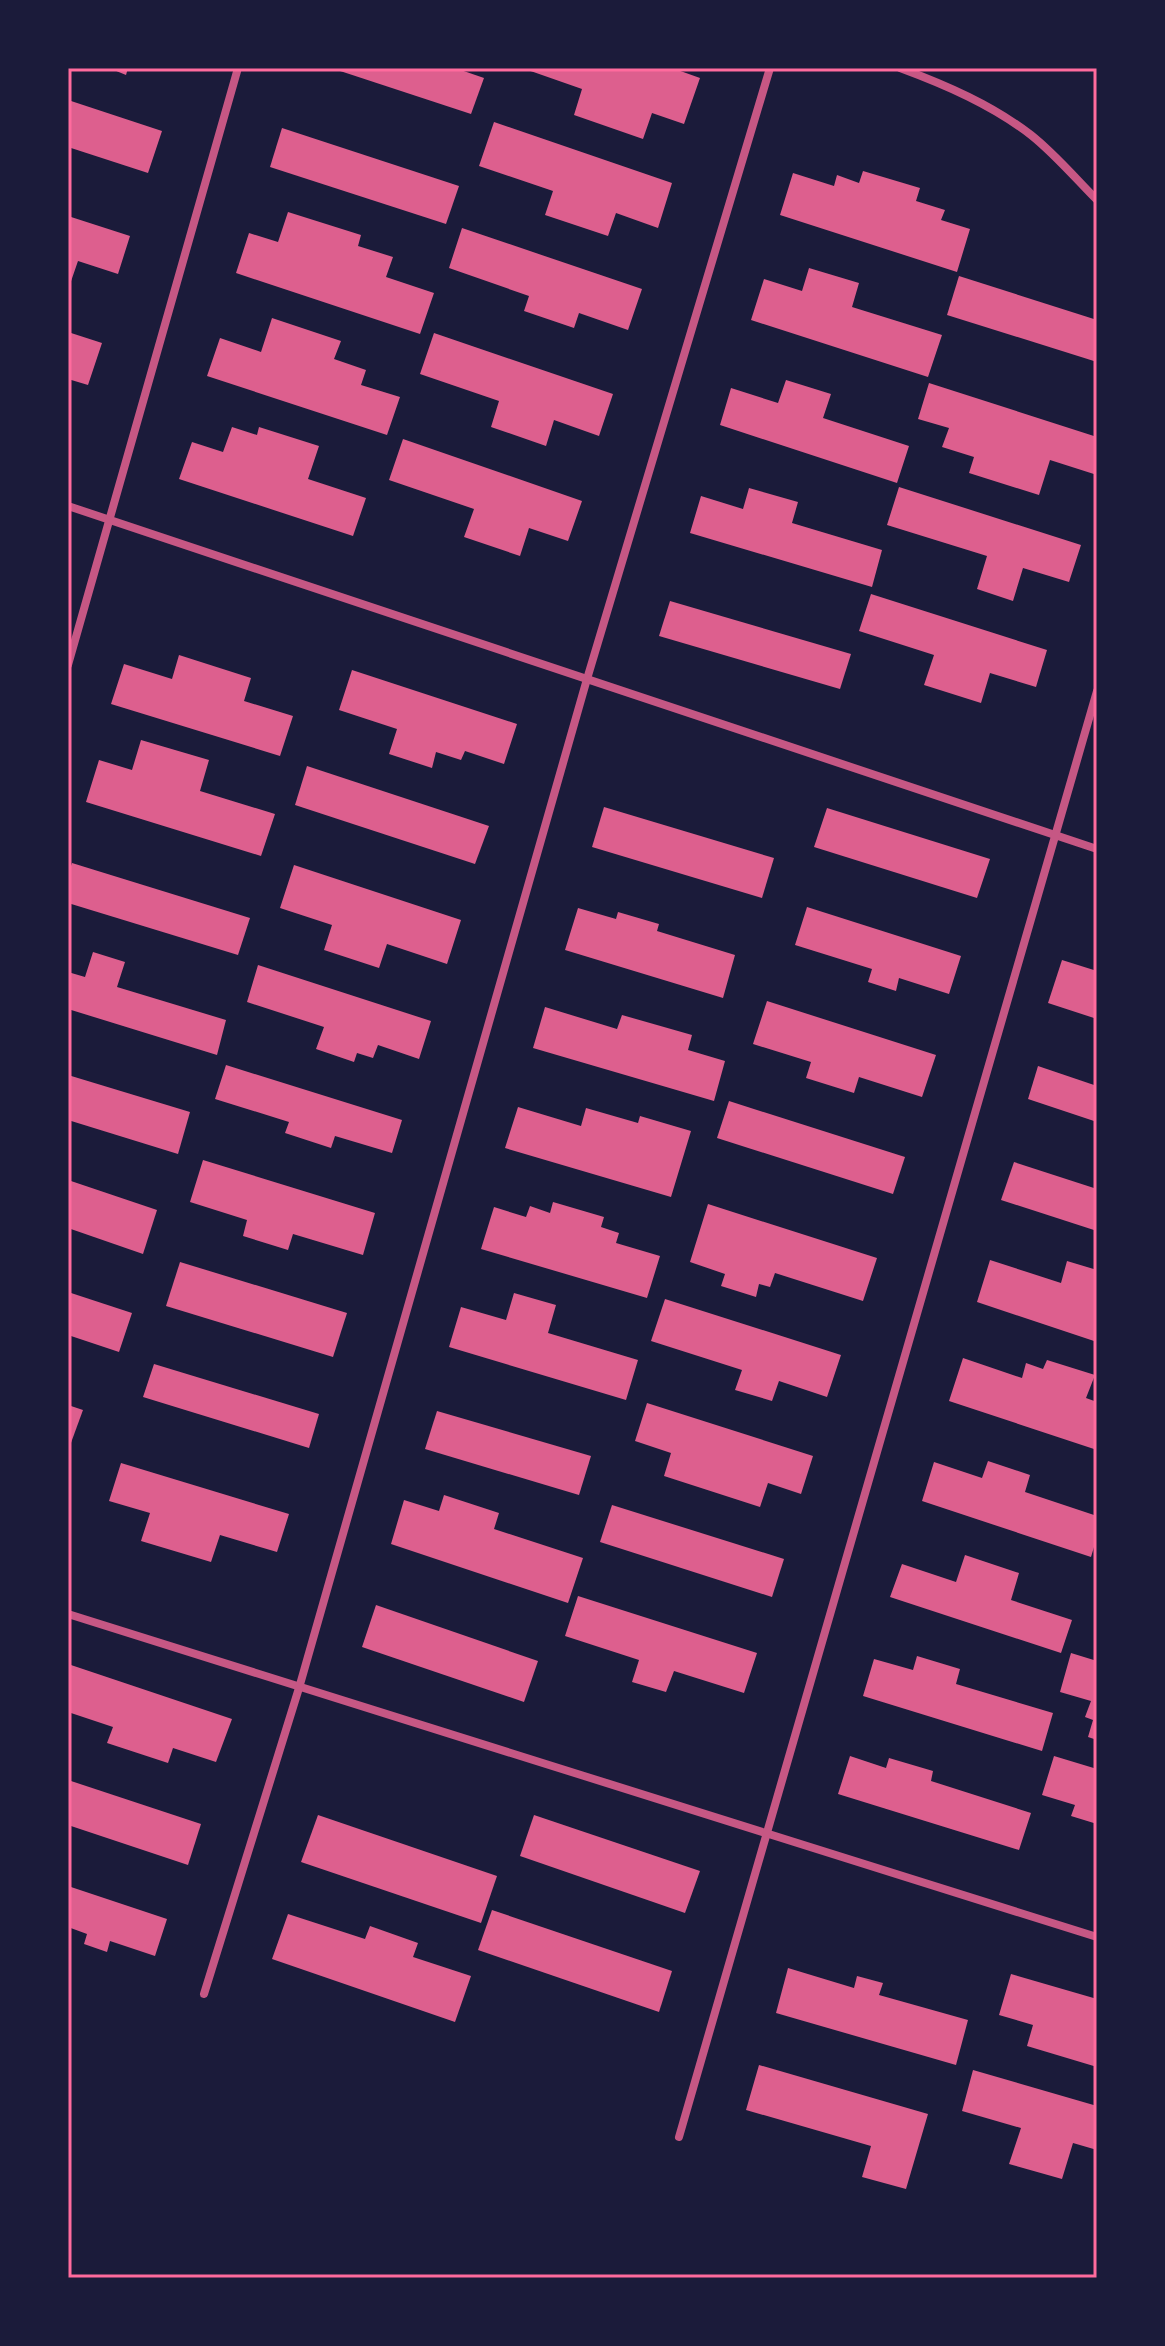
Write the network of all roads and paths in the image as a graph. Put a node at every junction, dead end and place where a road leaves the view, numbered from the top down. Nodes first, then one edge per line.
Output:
1 (238, 68) edge
2 (770, 68) edge
3 (900, 68) edge
4 (1097, 200) edge
5 (68, 506) edge
6 (109, 519) junction
7 (68, 665) edge
8 (587, 679) junction
9 (1097, 691) edge
10 (1055, 835) junction
11 (1097, 849) edge
12 (68, 1614) edge
13 (299, 1688) junction
14 (768, 1831) junction
15 (1097, 1937) edge
16 (204, 1994) dead end
17 (679, 2137) dead end

1 - 6 street
2 - 8 street
3 - 4 street
5 - 6 street
6 - 7 street
6 - 8 street
8 - 10 street
8 - 13 street
9 - 10 street
10 - 11 street
10 - 14 street
12 - 13 street
13 - 14 street
13 - 16 street
14 - 15 street
14 - 17 street

